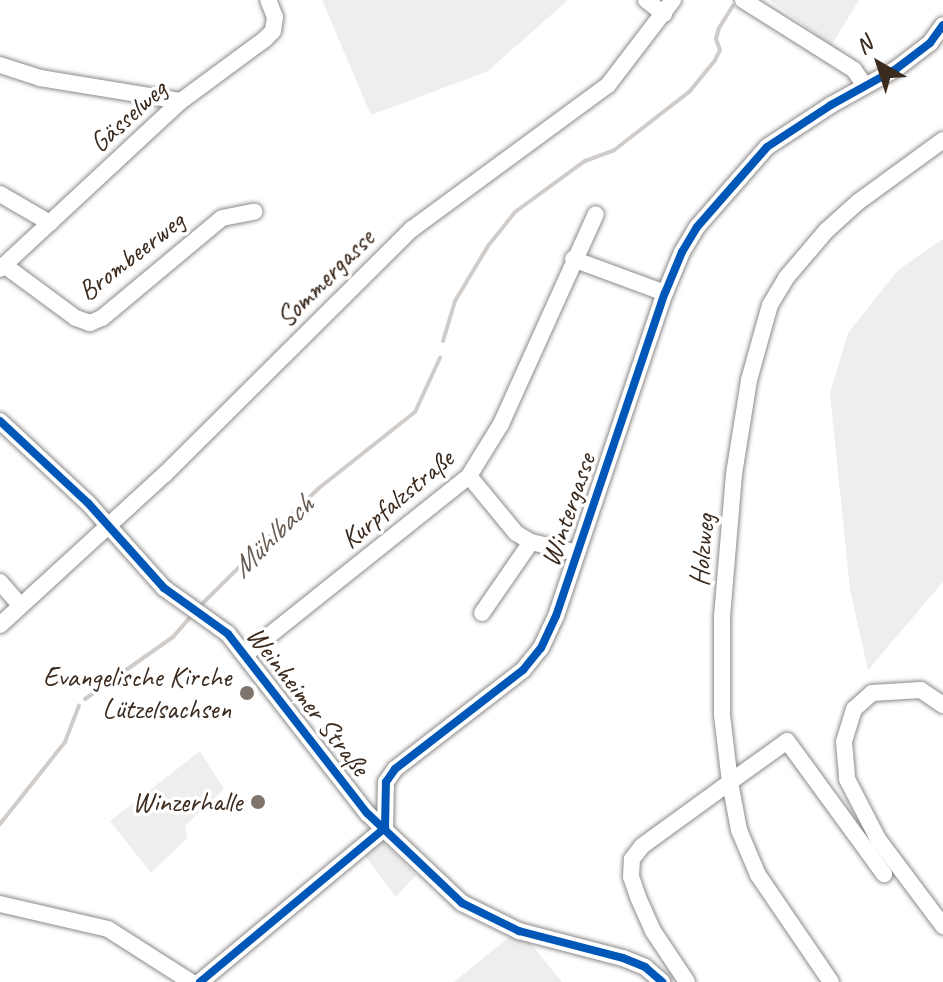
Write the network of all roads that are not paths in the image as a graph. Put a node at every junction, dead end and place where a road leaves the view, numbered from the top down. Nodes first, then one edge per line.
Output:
1 (268, 0) edge
2 (646, 0) edge
3 (743, 0) edge
4 (669, 7) edge
5 (943, 25) edge
6 (0, 65) edge
7 (865, 86) junction
8 (181, 101) junction
9 (943, 140) edge
10 (0, 194) edge
11 (254, 212) dead end
12 (596, 214) dead end
13 (50, 223) junction
14 (573, 259) junction
15 (2, 267) edge
16 (665, 293) junction
17 (0, 421) edge
18 (469, 476) junction
19 (108, 524) junction
20 (531, 542) junction
21 (577, 553) junction
22 (0, 582) edge
23 (19, 604) junction
24 (482, 613) dead end
25 (0, 625) edge
26 (246, 654) junction
27 (943, 705) edge
28 (730, 782) junction
29 (385, 828) junction
30 (884, 874) dead end
31 (0, 904) edge
32 (943, 926) edge
33 (191, 982) edge
34 (200, 982) edge
35 (662, 982) edge
36 (687, 982) edge
37 (831, 982) edge

1 - 8 street, Gässelweg
2 - 4 street
3 - 7 street
4 - 19 street, Sommergasse
5 - 7 street, Wintergasse
6 - 8 street
7 - 16 street, Wintergasse
8 - 13 street, Gässelweg
9 - 28 street, Holzweg
10 - 13 street
11 - 15 street, Brombeerweg
12 - 14 street, Kurpfalzstraße
13 - 15 street, Gässelweg
14 - 16 street
14 - 18 street, Kurpfalzstraße
16 - 21 street, Wintergasse
17 - 19 street, Weinheimer Straße
18 - 20 street
18 - 26 street, Kurpfalzstraße
19 - 23 street, Sommergasse
19 - 26 street, Weinheimer Straße
20 - 21 street
20 - 24 street
21 - 29 street, Wintergasse
22 - 23 street
23 - 25 street, Sommergasse
26 - 29 street, Weinheimer Straße
27 - 32 street
28 - 30 street
28 - 36 street
28 - 37 street, Holzweg
29 - 34 street
29 - 35 street, Weinheimer Straße
31 - 33 street

